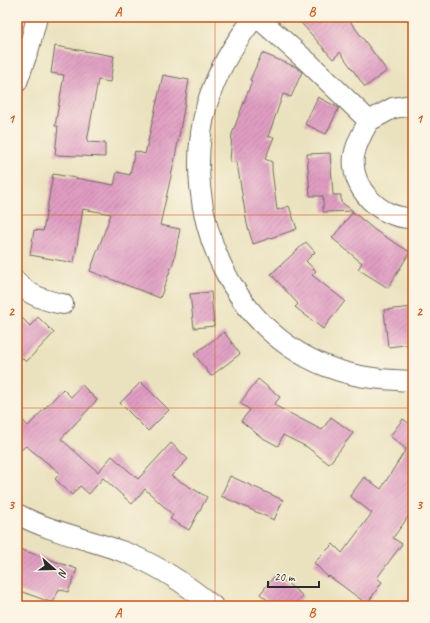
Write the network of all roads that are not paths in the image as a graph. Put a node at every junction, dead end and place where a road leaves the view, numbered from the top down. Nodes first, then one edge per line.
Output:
1 (37, 17) edge
2 (256, 17) edge
3 (17, 82) edge
4 (413, 105) edge
5 (369, 121) junction
6 (413, 218) edge
7 (17, 282) edge
8 (63, 304) dead end
9 (413, 380) edge
10 (17, 514) edge
11 (213, 606) edge

1 - 3 street
2 - 5 street
2 - 9 street
4 - 5 street
5 - 6 street
7 - 8 street
10 - 11 street

